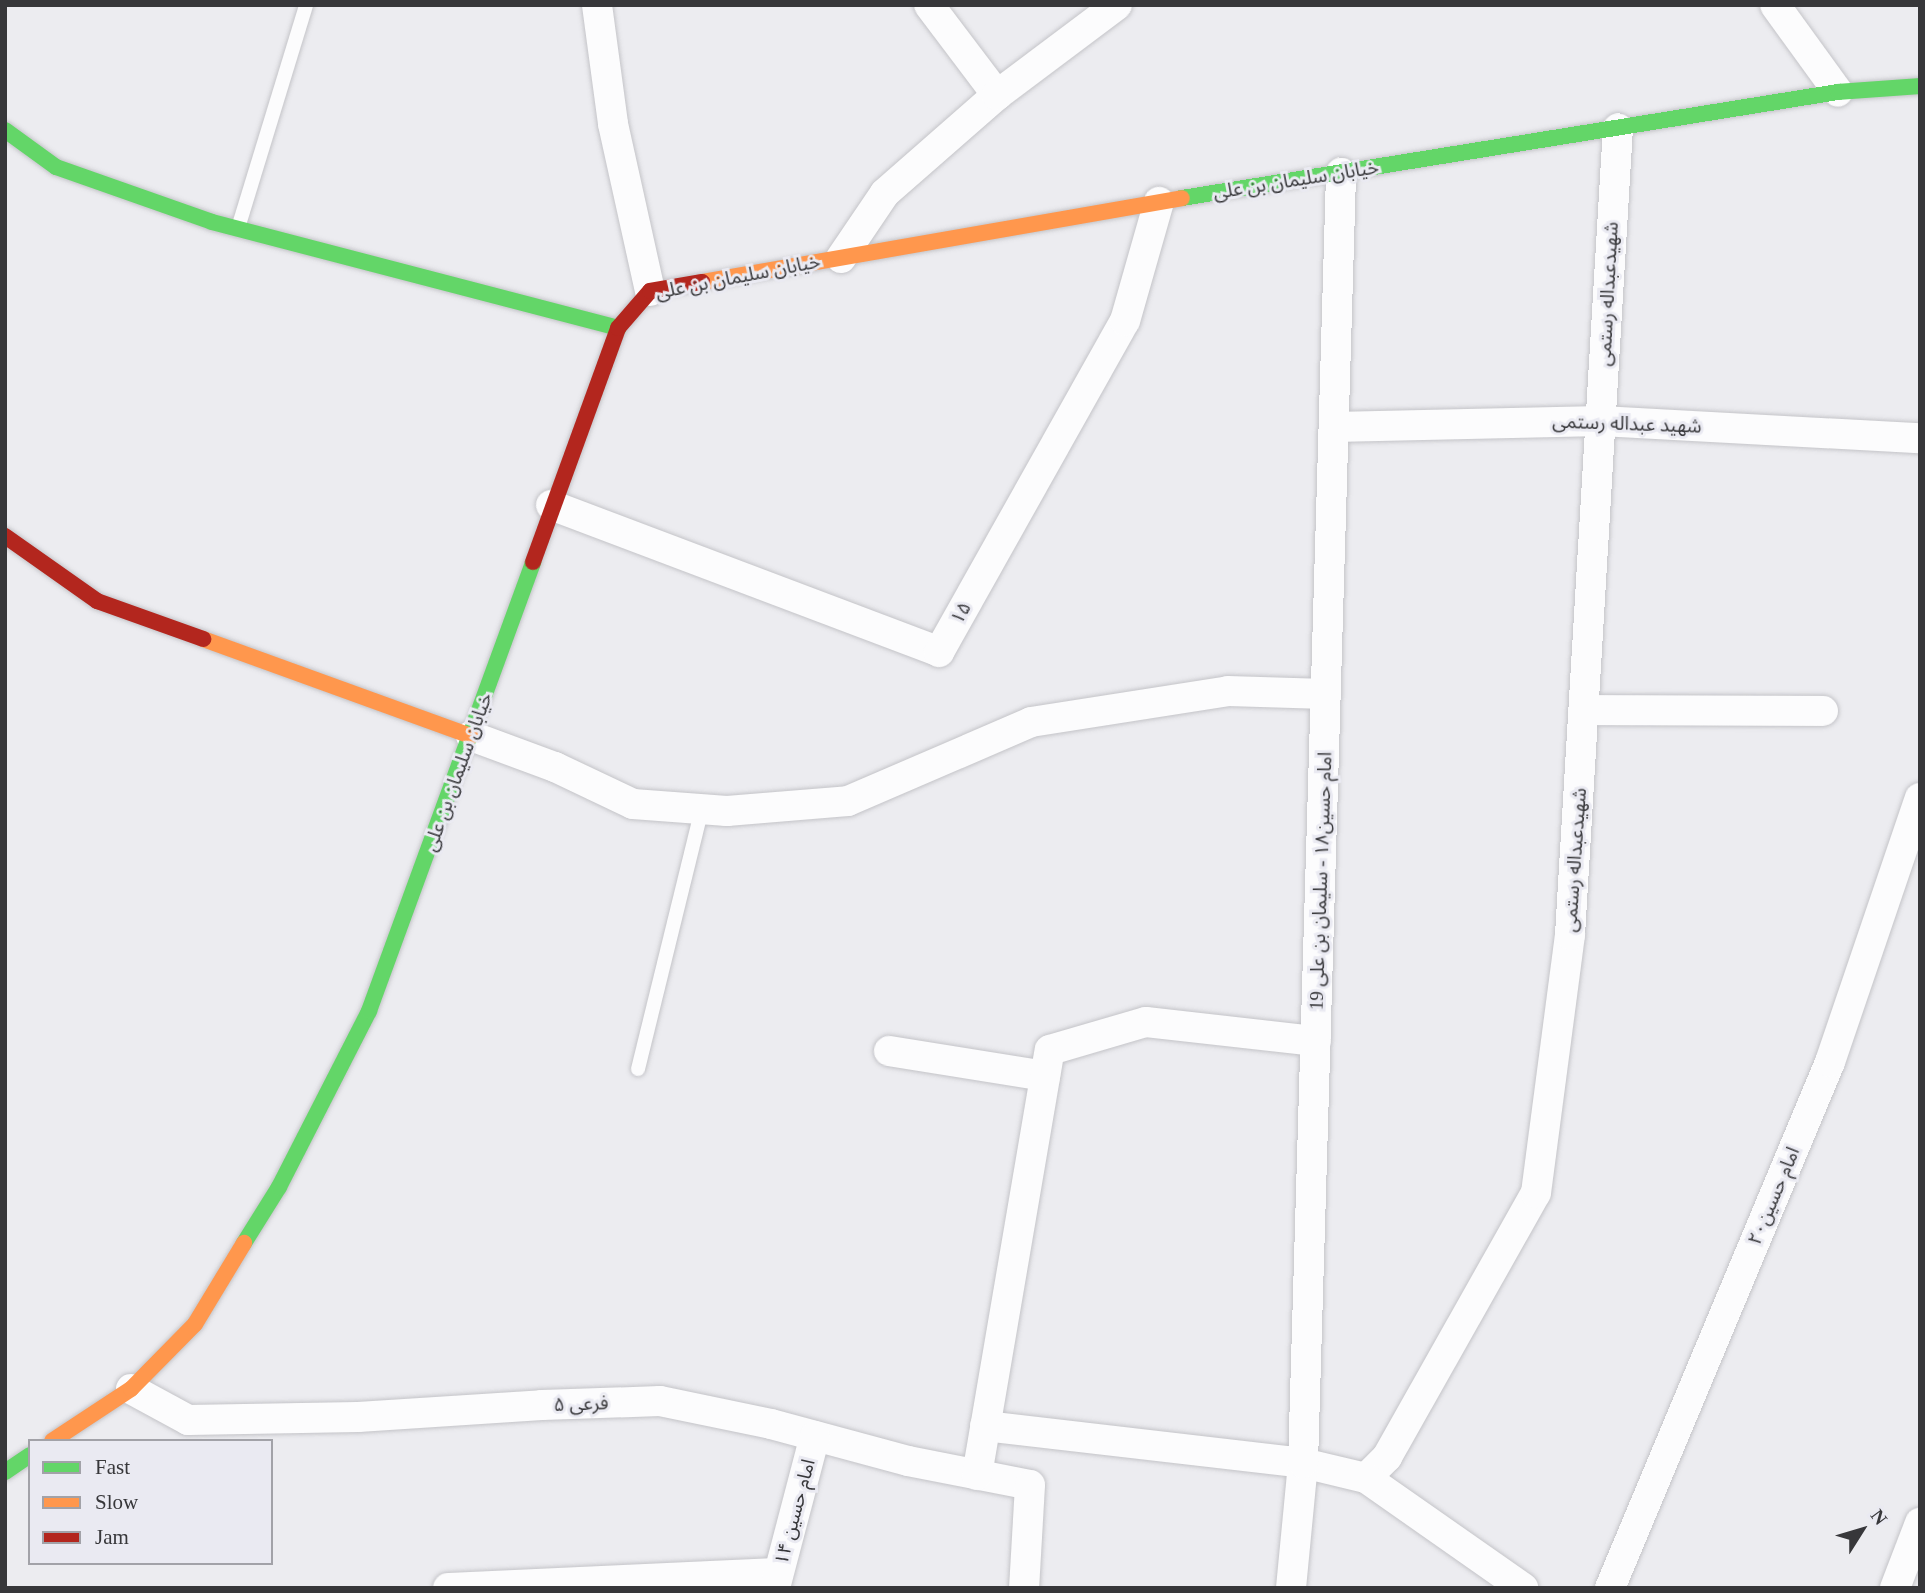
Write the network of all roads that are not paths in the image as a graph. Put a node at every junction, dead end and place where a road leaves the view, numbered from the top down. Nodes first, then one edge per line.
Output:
1 (306, 5) edge
2 (597, 5) edge
3 (929, 5) edge
4 (1117, 5) edge
5 (1775, 5) edge
6 (1920, 86) edge
7 (1838, 92) junction
8 (997, 95) junction
9 (1618, 128) junction
10 (5, 130) edge
11 (1341, 173) junction
12 (1159, 202) junction
13 (238, 229) junction
14 (841, 258) junction
15 (650, 291) junction
16 (618, 328) junction
17 (1601, 421) junction
18 (1334, 427) junction
19 (1920, 438) edge
20 (551, 505) junction
21 (5, 536) edge
22 (1326, 694) junction
23 (1584, 710) junction
24 (1823, 711) dead end
25 (471, 736) junction
26 (1920, 798) edge
27 (702, 809) junction
28 (1316, 1041) junction
29 (889, 1051) dead end
30 (638, 1069) dead end
31 (1045, 1076) junction
32 (131, 1389) junction
33 (985, 1426) junction
34 (815, 1436) junction
35 (55, 1439) edge
36 (28, 1456) edge
37 (1303, 1463) junction
38 (5, 1472) edge
39 (977, 1475) junction
40 (1366, 1478) junction
41 (1920, 1523) edge
42 (777, 1580) edge
43 (570, 1584) edge
44 (448, 1588) edge
45 (1024, 1588) edge
46 (1290, 1588) edge
47 (1523, 1588) edge
48 (1610, 1588) edge
49 (1895, 1588) edge

1 - 13 lane
2 - 15 street
3 - 8 street
4 - 8 street
5 - 7 street
6 - 7 street, خیابان سلیمان بن علی
7 - 9 street, خیابان سلیمان بن علی
8 - 14 street
9 - 11 street, خیابان سلیمان بن علی
9 - 17 street, شهیدعبداله رستمی
10 - 13 street
11 - 12 street, خیابان سلیمان بن علی
11 - 18 street, امام حسین۱۸ - سلیمان بن علی 19
12 - 14 street, خیابان سلیمان بن علی
12 - 20 street, ۱۵
13 - 16 street
14 - 15 street, خیابان سلیمان بن علی
15 - 16 street, خیابان سلیمان بن علی
16 - 20 street, خیابان سلیمان بن علی
17 - 18 street, شهید عبداله رستمی
17 - 19 street, شهید عبداله رستمی
17 - 23 street, شهیدعبداله رستمی
18 - 22 street, امام حسین۱۸ - سلیمان بن علی 19
20 - 25 street, خیابان سلیمان بن علی
21 - 25 street
22 - 27 street
22 - 28 street, امام حسین۱۸ - سلیمان بن علی 19
23 - 24 street
23 - 40 street, شهیدعبداله رستمی
25 - 27 street
25 - 32 street, خیابان سلیمان بن علی
26 - 48 street, امام حسین۲۰
27 - 30 lane
28 - 31 street
28 - 37 street, امام حسین۱۸ - سلیمان بن علی 19
29 - 31 street
31 - 33 street
32 - 34 street, فرعی ۵
32 - 35 street, خیابان سلیمان بن علی
33 - 37 street
33 - 39 street
34 - 39 street, فرعی ۵
34 - 42 street, امام حسین ۱۴
36 - 38 street
37 - 40 street
37 - 46 street, امام حسین۱۸ - سلیمان بن علی 19
39 - 45 street, فرعی ۵
40 - 47 street
41 - 49 street
42 - 43 street
43 - 44 street

